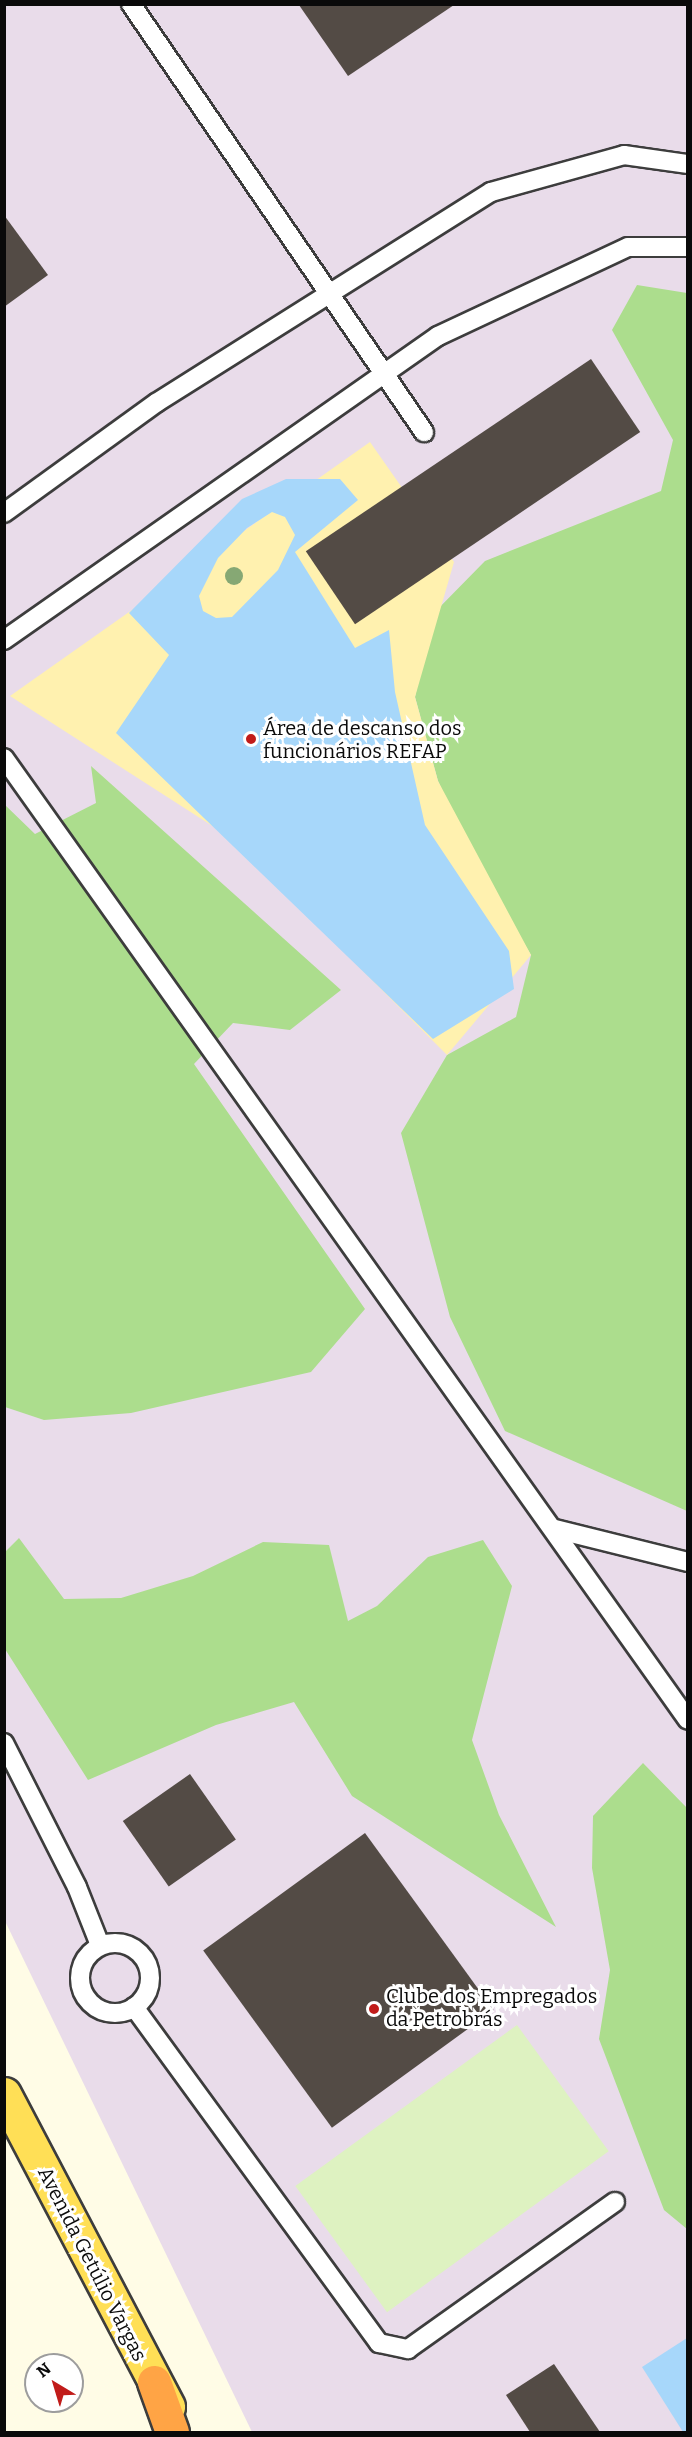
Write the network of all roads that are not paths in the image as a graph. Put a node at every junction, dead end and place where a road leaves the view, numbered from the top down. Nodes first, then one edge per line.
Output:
1 (131, 4) edge
2 (687, 164) edge
3 (687, 247) edge
4 (326, 296) junction
5 (387, 375) junction
6 (424, 432) dead end
7 (4, 513) edge
8 (4, 640) edge
9 (4, 758) edge
10 (555, 1528) junction
11 (687, 1562) edge
12 (687, 1720) edge
13 (4, 1743) edge
14 (100, 1946) junction
15 (134, 2007) junction
16 (4, 2094) edge
17 (615, 2202) dead end
18 (154, 2382) junction
19 (172, 2433) edge
20 (182, 2433) edge

1 - 4 lane
2 - 4 lane
3 - 5 lane
4 - 5 lane
4 - 7 lane
5 - 6 lane
5 - 8 lane
9 - 10 lane
10 - 11 lane
10 - 12 lane
13 - 14 lane
14 - 15 lane
14 - 15 lane
15 - 17 lane
16 - 18 main road, Avenida Getúlio Vargas
18 - 19 highway
18 - 20 main road, Avenida Getúlio Vargas

